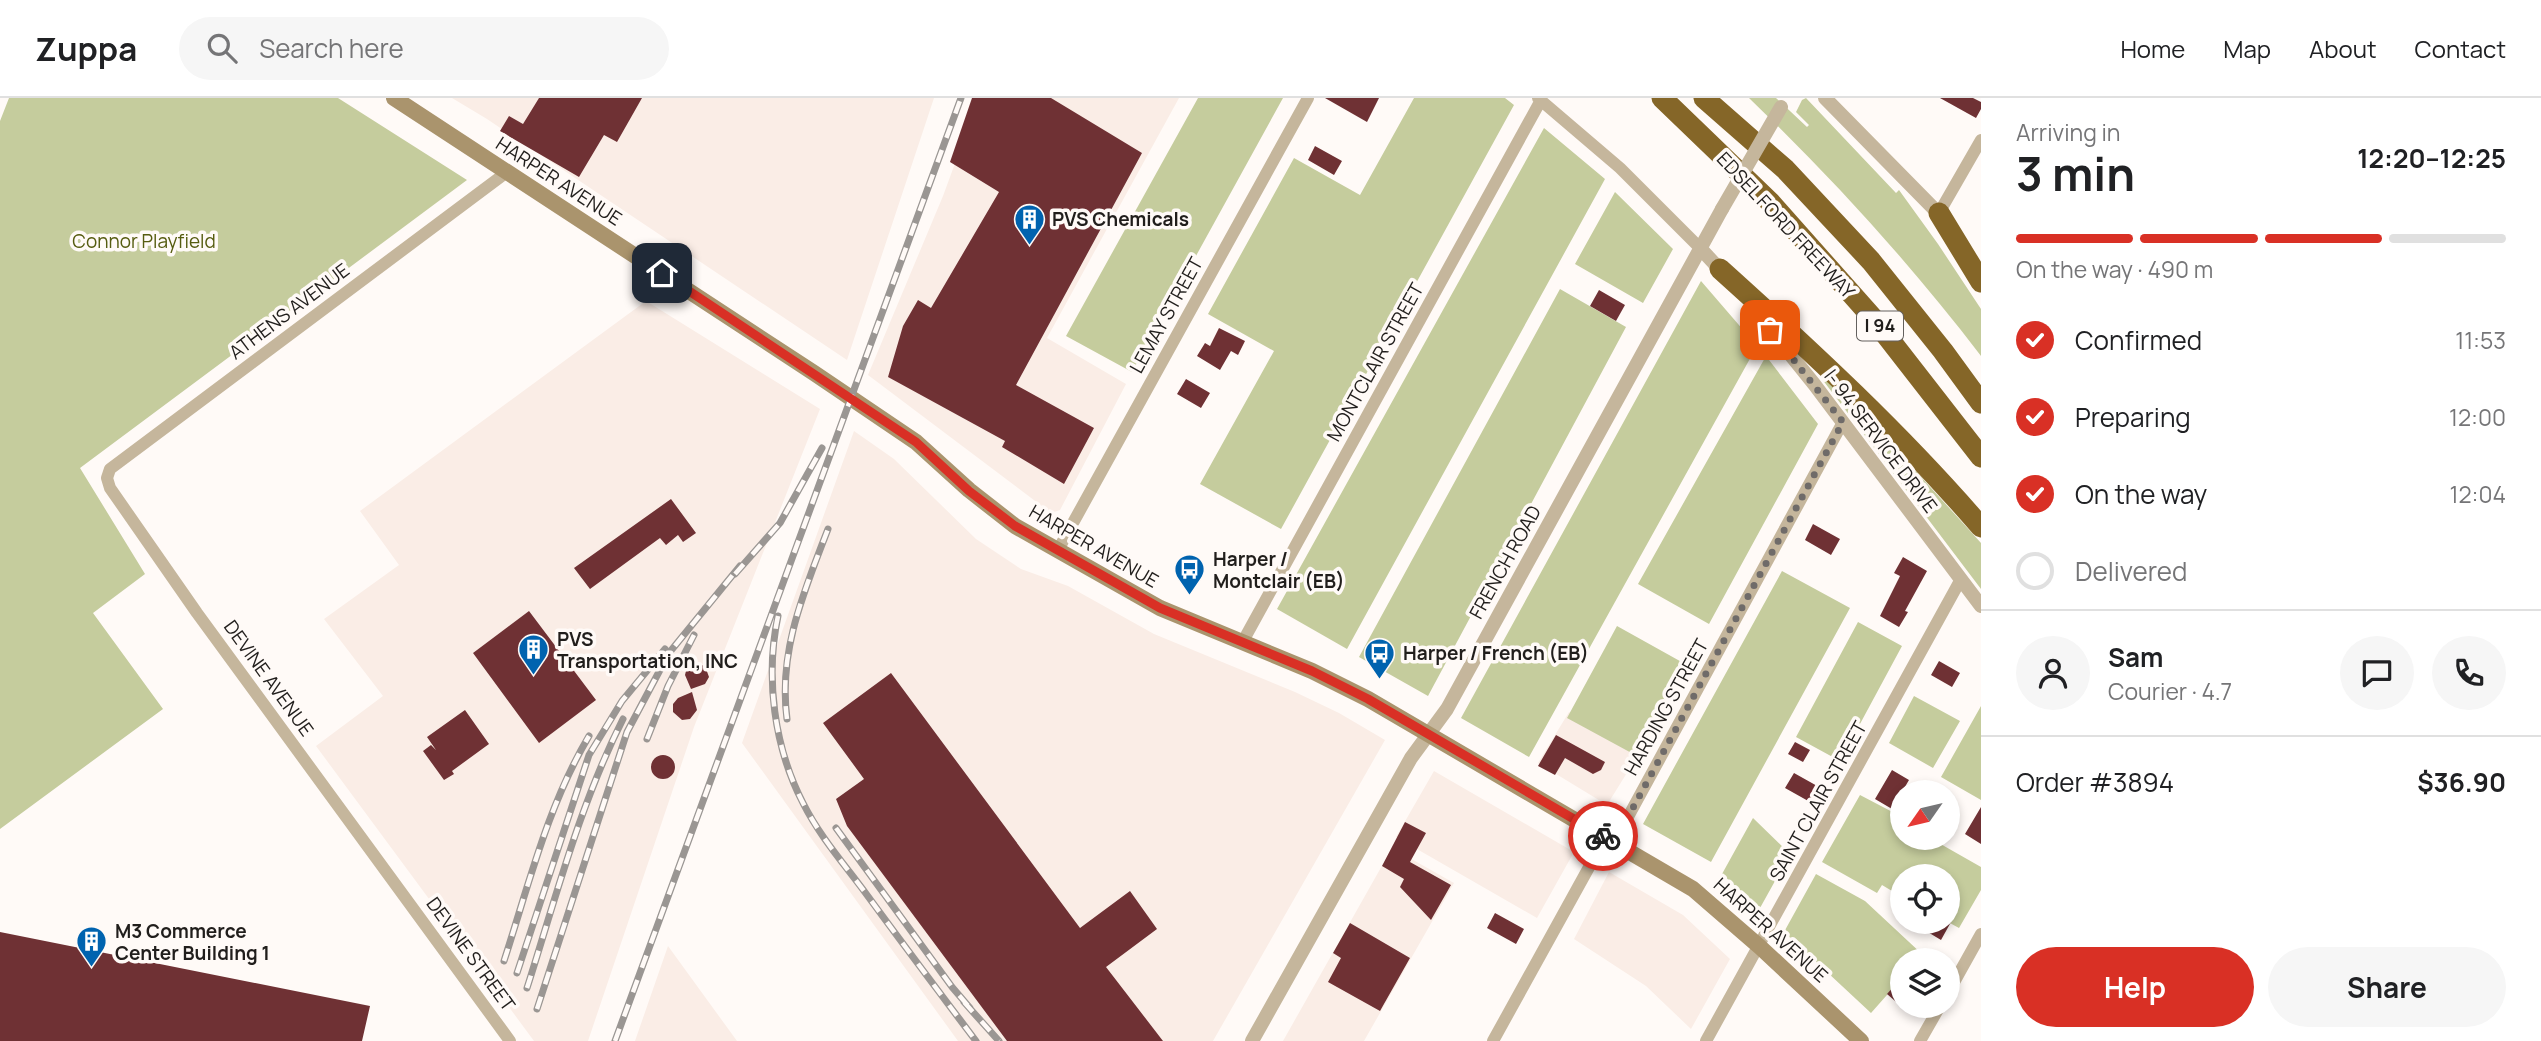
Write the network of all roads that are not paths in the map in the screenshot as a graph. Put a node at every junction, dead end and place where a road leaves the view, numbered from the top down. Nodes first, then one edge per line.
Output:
1 (394, 98) edge
2 (1308, 98) edge
3 (1662, 98) edge
4 (1704, 98) edge
5 (1825, 98) edge
6 (1539, 99) edge
7 (1783, 103) edge
8 (1981, 140) edge
9 (507, 172) junction
10 (1939, 213) junction
11 (1700, 248) junction
12 (1981, 263) edge
13 (1720, 269) junction
14 (1981, 282) edge
15 (1981, 403) edge
16 (1843, 422) junction
17 (1981, 457) edge
18 (110, 488) joint
19 (1981, 527) edge
20 (1058, 550) junction
21 (1961, 579) junction
22 (1981, 606) edge
23 (1242, 643) junction
24 (1429, 734) junction
25 (1611, 841) junction
26 (401, 890) joint
27 (1981, 934) edge
28 (1760, 947) junction
29 (1960, 972) edge
30 (1933, 1018) edge
31 (510, 1041) edge
32 (1252, 1041) edge
33 (1493, 1041) edge
34 (1706, 1041) edge
35 (1861, 1041) edge
36 (1920, 1041) edge

1 - 9 main road, HARPER AVENUE
2 - 20 street, LEMAY STREET
3 - 17 highway, EDSEL FORD FREEWAY / I 94
4 - 15 highway, EDSEL FORD FREEWAY / I 94
5 - 10 street
6 - 11 street, I- 94 SERVICE DRIVE
6 - 23 street, MONTCLAIR STREET
7 - 11 street, FRENCH ROAD, bridge
8 - 10 street
9 - 18 street, ATHENS AVENUE
9 - 20 main road, HARPER AVENUE
10 - 12 street
10 - 14 highway
11 - 13 street, I- 94 SERVICE DRIVE
11 - 24 street, FRENCH ROAD
13 - 16 street, I- 94 SERVICE DRIVE
13 - 19 highway
16 - 21 street, I- 94 SERVICE DRIVE
16 - 25 street, HARDING STREET
18 - 26 street, DEVINE AVENUE
20 - 23 main road, HARPER AVENUE
21 - 22 street, I- 94 SERVICE DRIVE
21 - 28 street, SAINT CLAIR STREET
23 - 24 main road, HARPER AVENUE
24 - 25 main road, HARPER AVENUE
24 - 32 street, FRENCH ROAD
25 - 28 main road, HARPER AVENUE
25 - 33 street, HARDING STREET
26 - 31 street, DEVINE STREET
27 - 29 street
28 - 34 street, SAINT CLAIR STREET
28 - 35 main road, HARPER AVENUE
30 - 36 street

